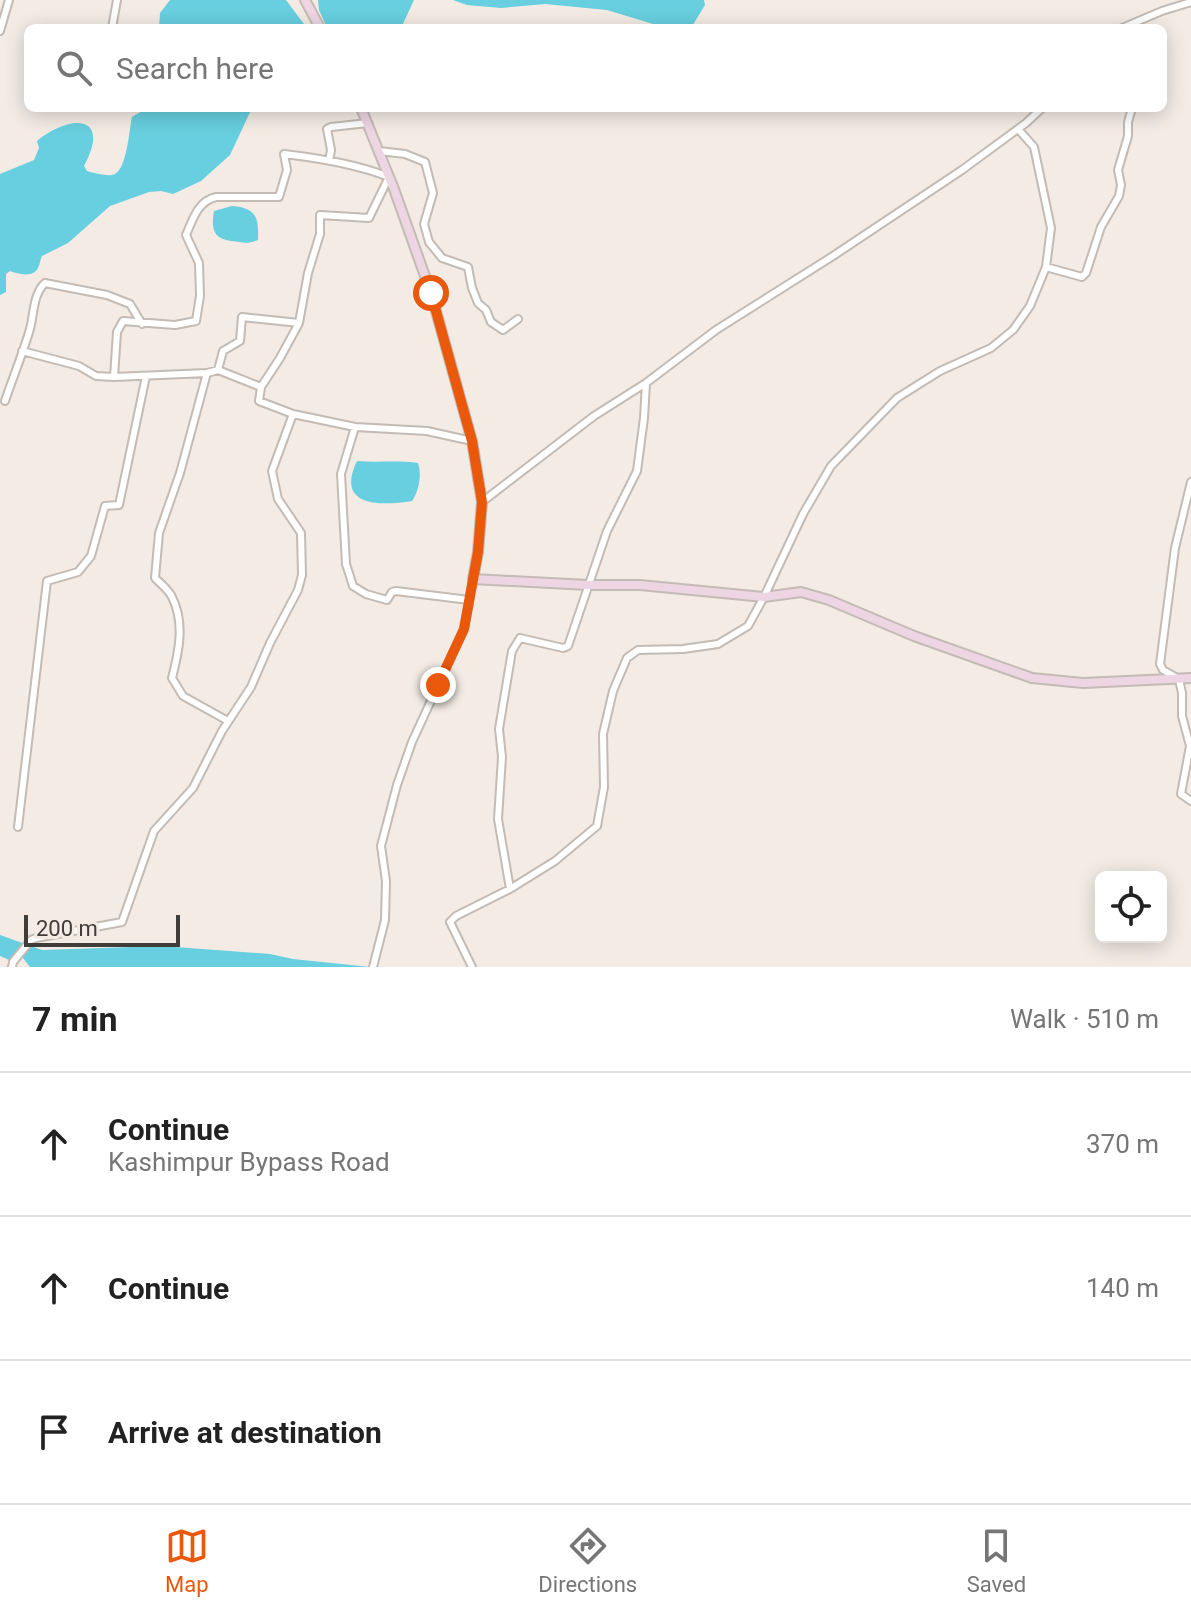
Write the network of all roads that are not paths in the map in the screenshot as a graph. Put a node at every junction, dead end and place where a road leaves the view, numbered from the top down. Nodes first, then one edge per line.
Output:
1 (9, 0) edge
2 (117, 0) edge
3 (305, 0) edge
4 (1191, 2) edge
5 (113, 24) edge
6 (318, 24) edge
7 (1136, 24) edge
8 (0, 31) edge
9 (363, 112) edge
10 (1037, 112) edge
11 (1131, 112) edge
12 (368, 123) junction
13 (1018, 129) junction
14 (379, 151) junction
15 (329, 161) junction
16 (389, 177) junction
17 (1046, 267) junction
18 (518, 319) dead end
19 (299, 323) junction
20 (142, 324) junction
21 (22, 351) junction
22 (218, 370) junction
23 (207, 373) junction
24 (146, 376) junction
25 (114, 377) junction
26 (646, 383) junction
27 (261, 387) junction
28 (5, 401) dead end
29 (293, 414) junction
30 (355, 427) junction
31 (472, 441) junction
32 (1191, 482) edge
33 (482, 502) junction
34 (473, 579) junction
35 (588, 585) junction
36 (764, 597) junction
37 (469, 600) junction
38 (1191, 678) edge
39 (1179, 679) junction
40 (228, 721) junction
41 (1191, 801) edge
42 (18, 827) dead end
43 (510, 889) junction
44 (374, 964) edge
45 (12, 967) edge
46 (472, 967) edge

1 - 8 street
2 - 5 street
3 - 6 main road
4 - 7 street
9 - 12 main road
10 - 13 street
11 - 17 street
12 - 14 main road
12 - 15 street
13 - 17 street
13 - 26 street
14 - 16 main road
14 - 18 street
15 - 16 street
15 - 20 street
16 - 19 street
16 - 31 main road
17 - 36 street
19 - 22 street
19 - 27 street
20 - 21 street
20 - 25 street
21 - 25 street
21 - 28 street
22 - 23 street
22 - 27 street
23 - 24 street
23 - 40 street
24 - 25 street
24 - 42 street
26 - 33 street
26 - 35 street
27 - 29 street
29 - 30 street
29 - 40 street
30 - 31 street
30 - 37 street
31 - 33 main road
32 - 39 street
33 - 34 main road
34 - 35 main road
34 - 37 street
35 - 36 main road
35 - 43 street
36 - 39 main road
36 - 43 street
37 - 44 street
38 - 39 main road
39 - 41 street
40 - 45 street
43 - 46 street

